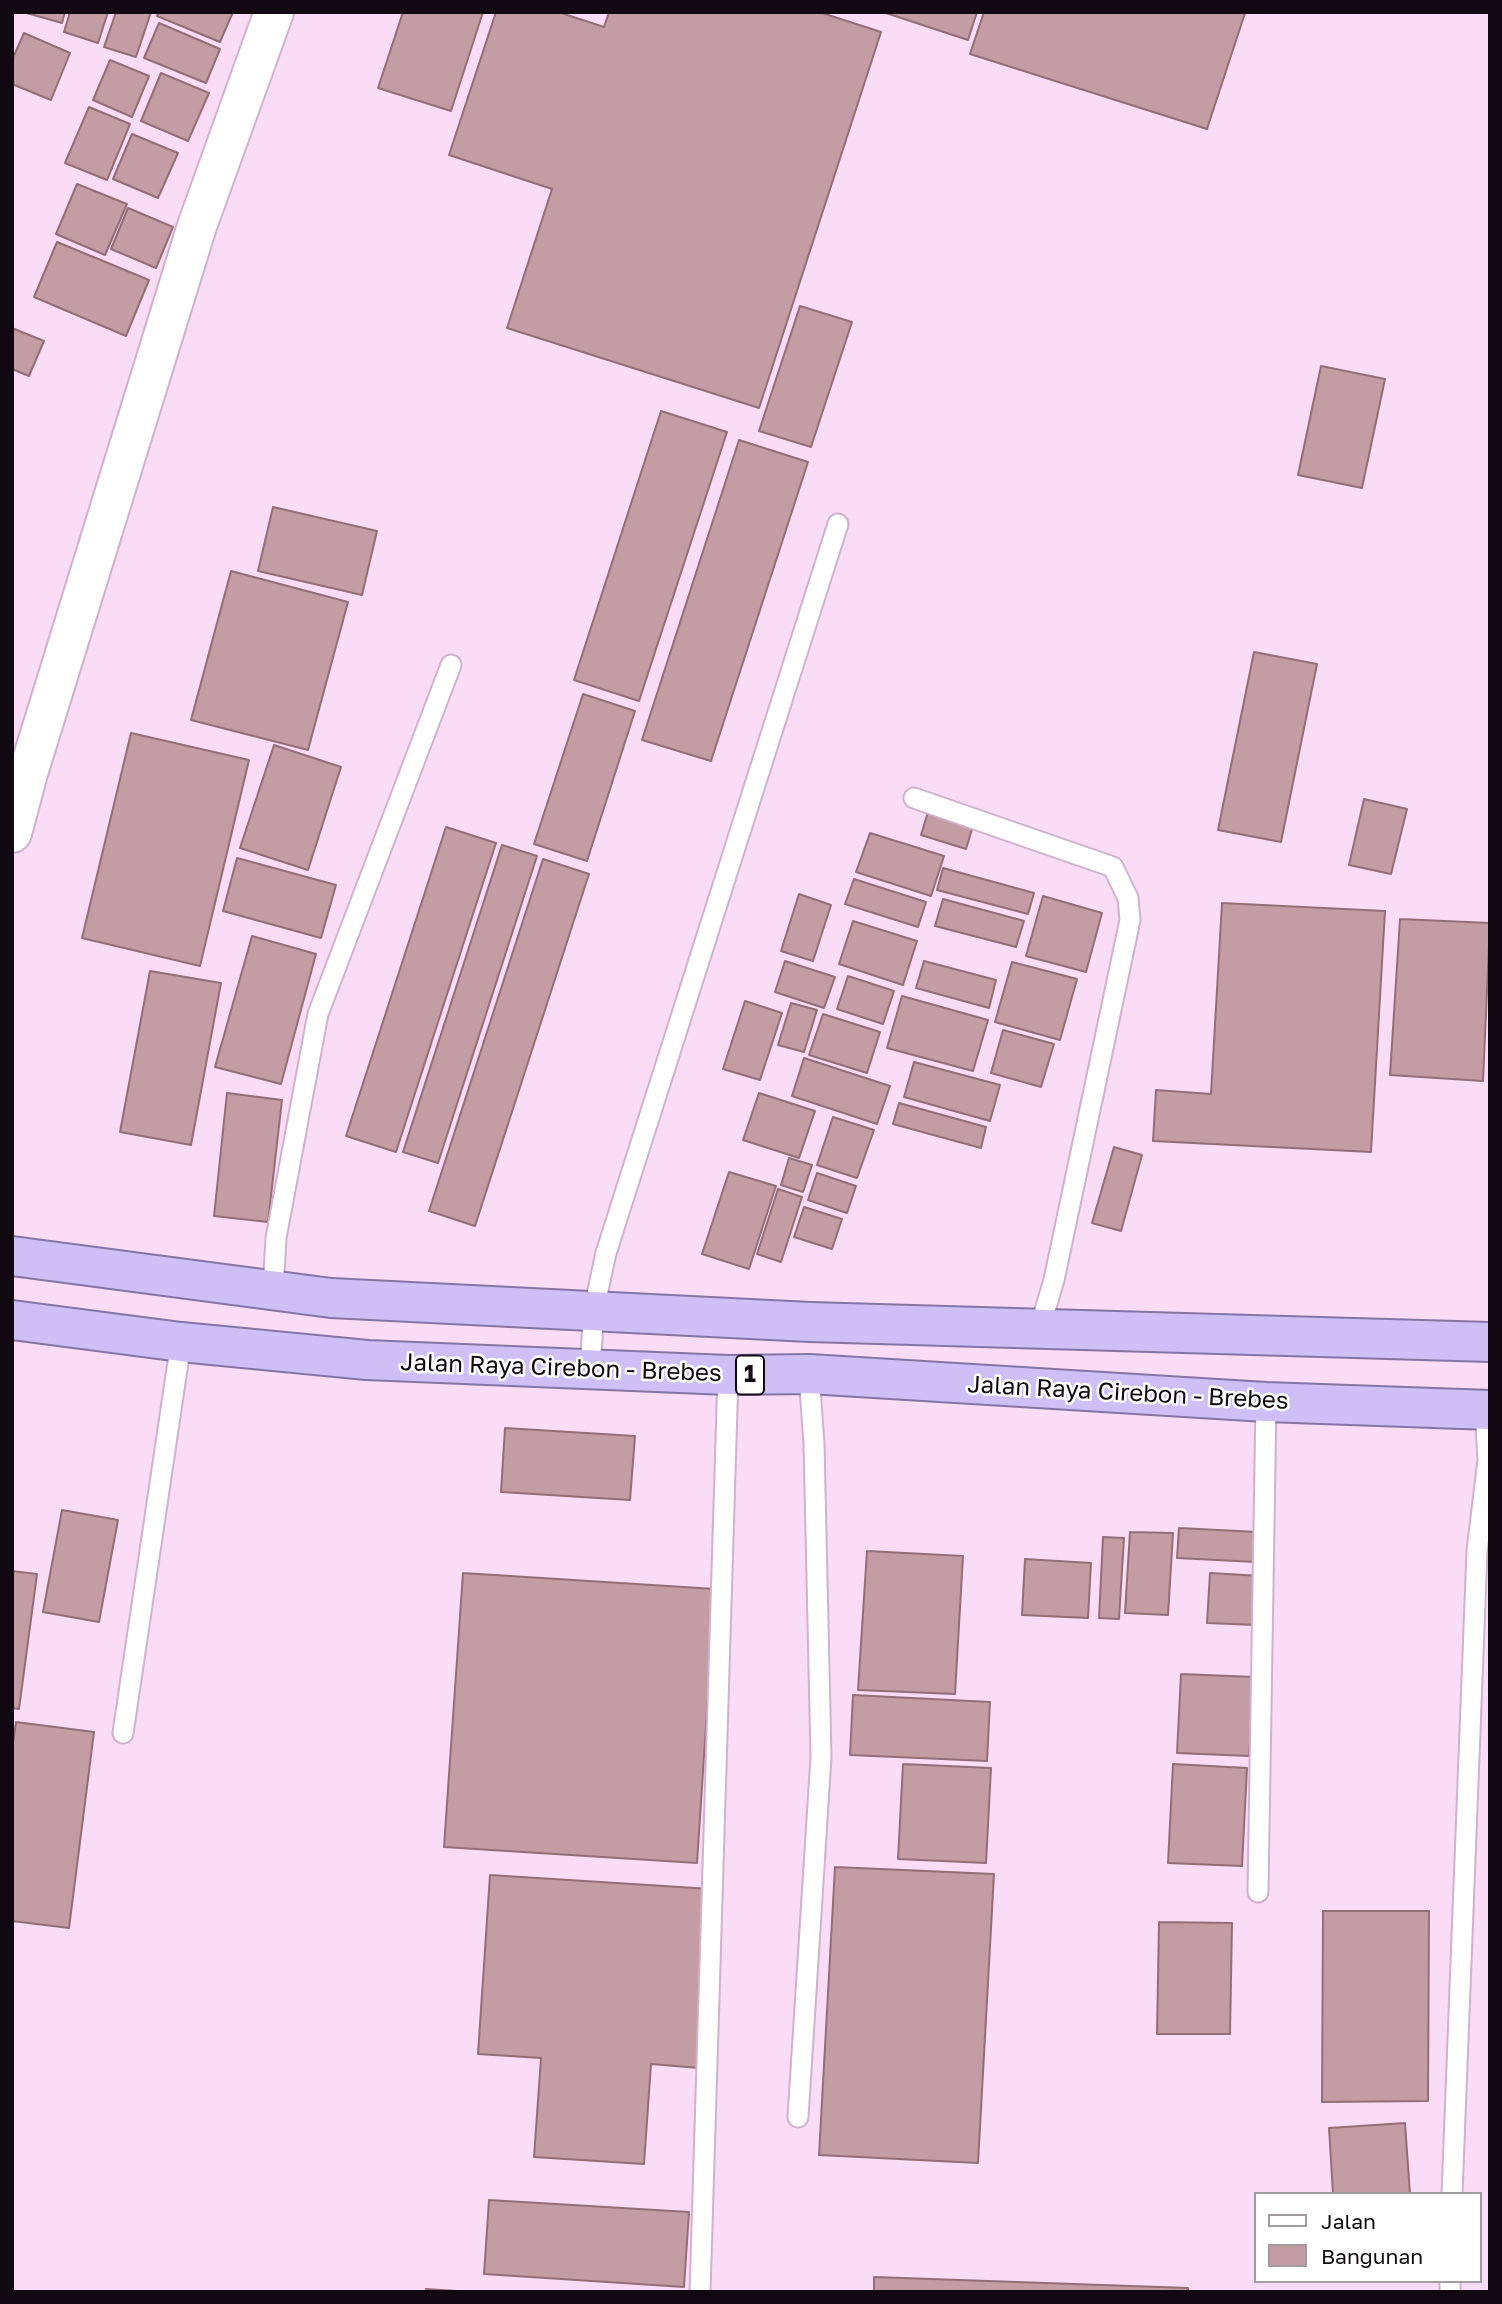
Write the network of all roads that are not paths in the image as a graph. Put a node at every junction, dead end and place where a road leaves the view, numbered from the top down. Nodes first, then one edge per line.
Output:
1 (274, 12) edge
2 (838, 524) dead end
3 (451, 665) dead end
4 (914, 798) dead end
5 (12, 833) edge
6 (12, 1256) edge
7 (273, 1290) junction
8 (594, 1309) junction
9 (12, 1320) edge
10 (810, 1322) junction
11 (1040, 1330) junction
12 (181, 1342) junction
13 (1490, 1342) edge
14 (590, 1368) junction
15 (808, 1374) junction
16 (728, 1376) junction
17 (1266, 1402) junction
18 (1488, 1410) edge
19 (123, 1733) dead end
20 (1258, 1892) dead end
21 (798, 2117) dead end
22 (1452, 2192) edge
23 (700, 2292) edge

1 - 5 street
2 - 8 lane
3 - 7 lane
4 - 11 lane
6 - 7 highway
7 - 8 highway
8 - 10 highway
8 - 14 lane
9 - 12 highway, Jalan Raya Cirebon - Brebes / 1
10 - 11 highway
10 - 15 highway
11 - 13 highway
12 - 14 highway, Jalan Raya Cirebon - Brebes / 1
12 - 19 lane
14 - 16 highway, Jalan Raya Cirebon - Brebes / 1
15 - 16 highway, Jalan Raya Cirebon - Brebes / 1
15 - 17 highway, Jalan Raya Cirebon - Brebes / 1
15 - 21 lane
16 - 23 lane
17 - 18 highway, Jalan Raya Cirebon - Brebes / 1
17 - 20 lane
18 - 22 lane

